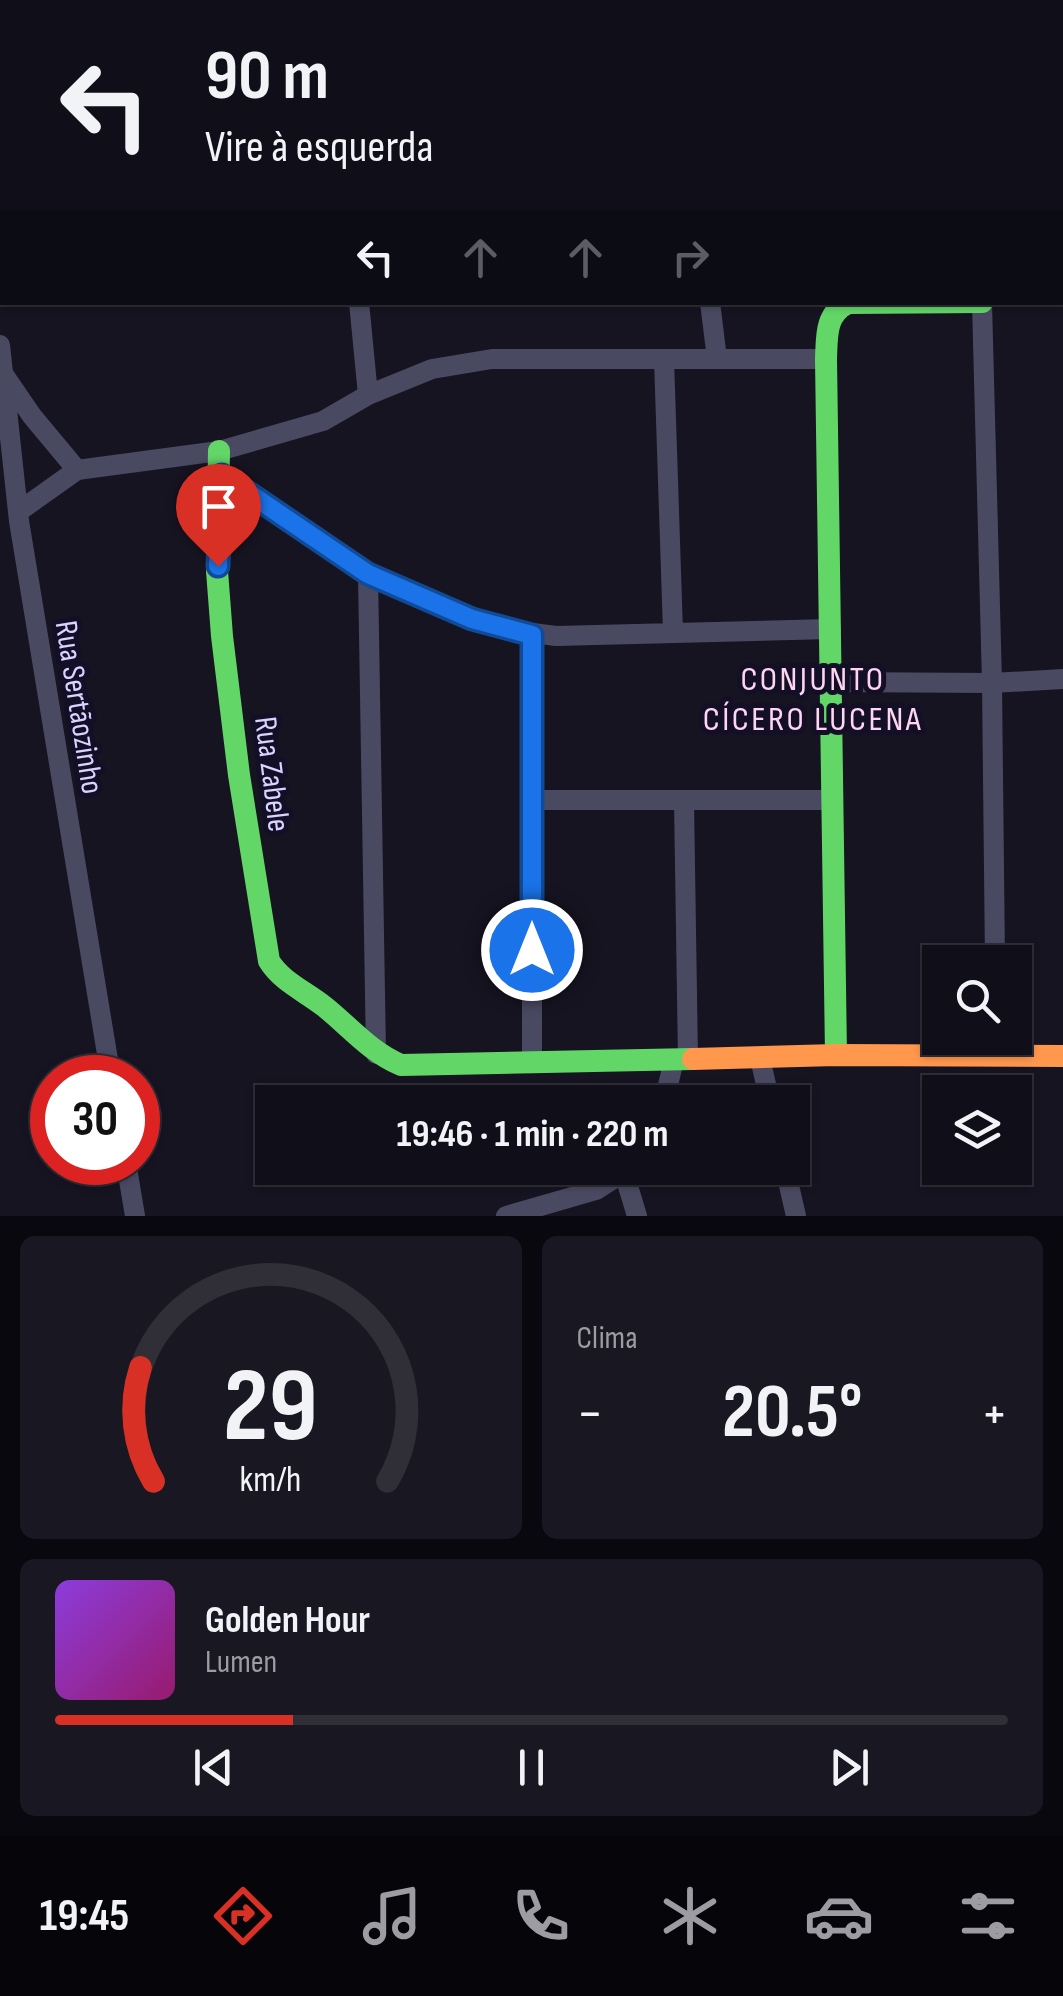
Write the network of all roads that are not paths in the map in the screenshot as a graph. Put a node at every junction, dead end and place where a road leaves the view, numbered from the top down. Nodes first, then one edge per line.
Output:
1 (359, 305) edge
2 (710, 305) edge
3 (840, 305) edge
4 (982, 305) edge
5 (0, 345) edge
6 (664, 359) junction
7 (717, 359) junction
8 (826, 359) junction
9 (3, 374) junction
10 (368, 395) junction
11 (219, 451) junction
12 (77, 470) junction
13 (222, 475) junction
14 (13, 519) edge
15 (368, 574) junction
16 (831, 629) junction
17 (673, 632) junction
18 (532, 635) junction
19 (1063, 679) edge
20 (831, 682) junction
21 (992, 683) junction
22 (533, 800) junction
23 (684, 800) junction
24 (829, 800) junction
25 (995, 945) edge
26 (922, 1050) edge
27 (1032, 1051) edge
28 (376, 1054) junction
29 (107, 1055) edge
30 (836, 1055) junction
31 (1063, 1056) edge
32 (760, 1058) junction
33 (681, 1060) junction
34 (532, 1063) junction
35 (671, 1085) edge
36 (766, 1085) edge
37 (130, 1185) edge
38 (604, 1185) edge
39 (630, 1185) edge
40 (789, 1185) edge
41 (135, 1216) edge
42 (506, 1216) edge
43 (637, 1216) edge
44 (796, 1216) edge

1 - 10 street
2 - 7 street
3 - 8 street
4 - 21 street
5 - 9 street, Rua Sertãozinho
6 - 7 street
6 - 10 street
6 - 17 street
7 - 8 street
8 - 16 street
9 - 12 street
9 - 14 street, Rua Sertãozinho
10 - 11 street
11 - 12 street
11 - 13 street, Rua Zabele
12 - 14 street
13 - 15 street
13 - 28 street, Rua Zabele
14 - 29 street, Rua Sertãozinho
15 - 18 street
15 - 28 street
16 - 17 street
16 - 20 street
17 - 18 street
18 - 22 street
19 - 21 street
20 - 21 street
20 - 24 street
21 - 25 street
22 - 23 street
22 - 34 street
23 - 24 street
23 - 33 street
24 - 30 street
26 - 30 street
27 - 31 street
28 - 34 street
30 - 32 street
32 - 33 street
32 - 36 street
33 - 34 street
33 - 35 street
37 - 41 street
38 - 42 street
39 - 43 street
40 - 44 street

